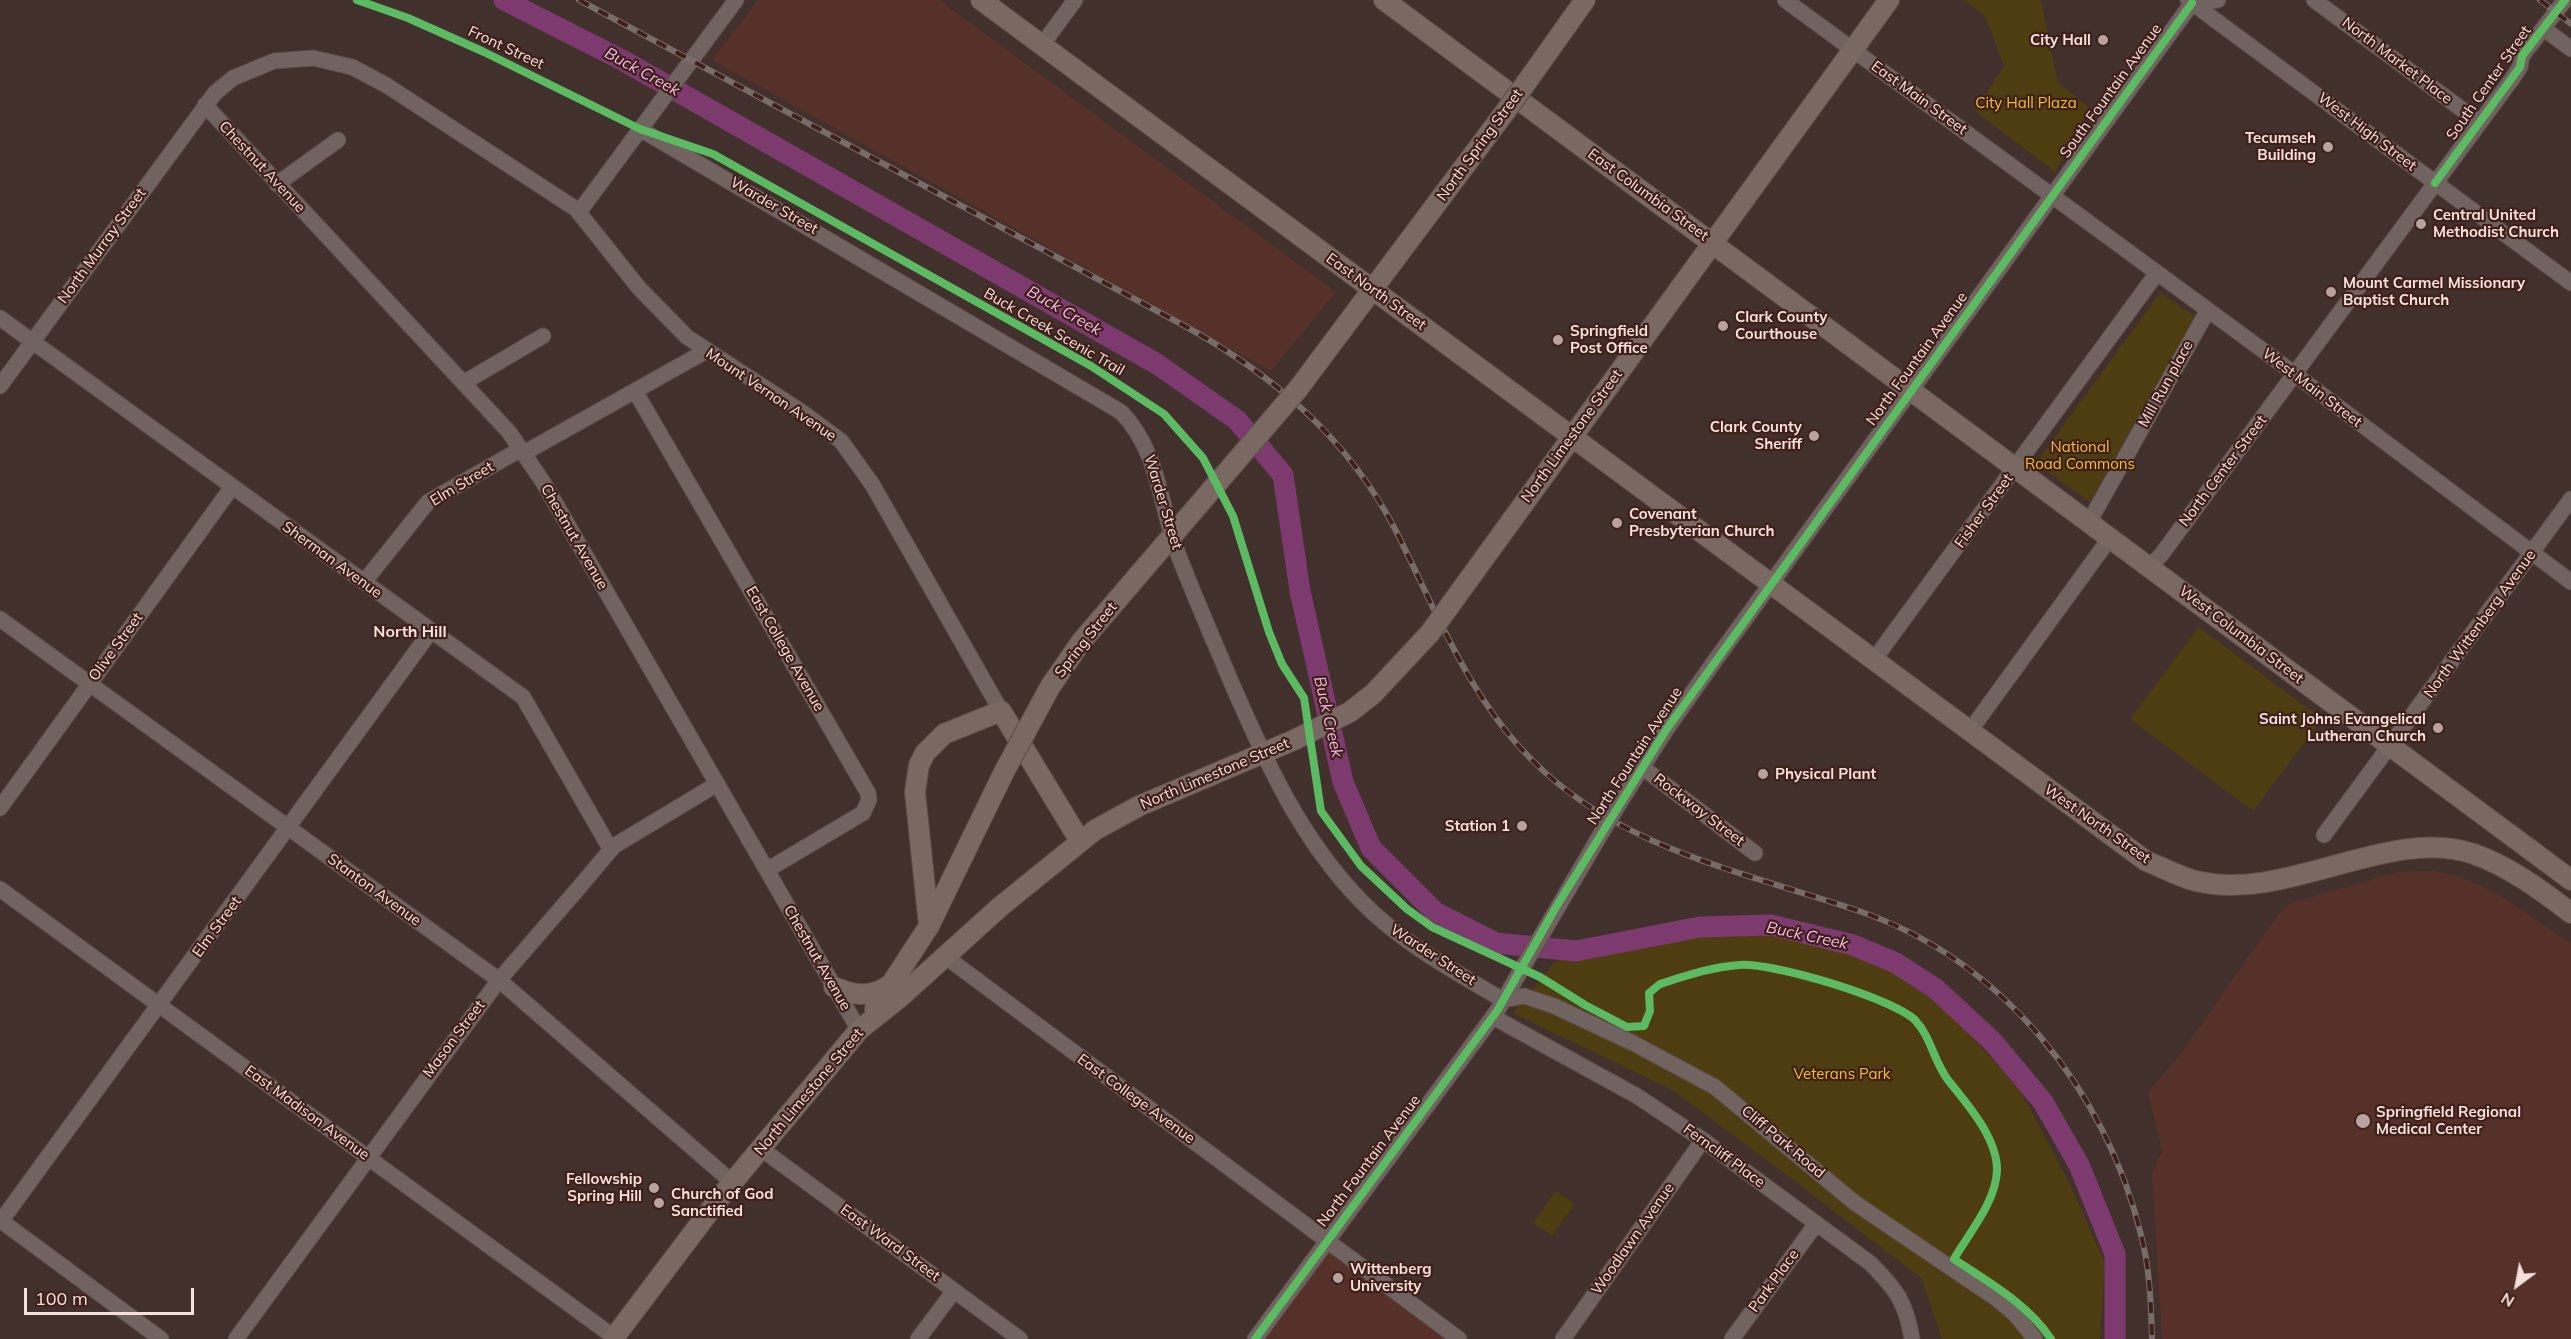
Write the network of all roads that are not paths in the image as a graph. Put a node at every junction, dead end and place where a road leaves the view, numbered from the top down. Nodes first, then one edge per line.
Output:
1 (736, 0) edge
2 (981, 0) edge
3 (1075, 0) edge
4 (1384, 0) edge
5 (1585, 0) edge
6 (1785, 0) edge
7 (1889, 0) edge
8 (2218, 0) edge
9 (2314, 0) edge
10 (2565, 0) edge
11 (2190, 1) edge
12 (2571, 8) edge
13 (2551, 34) junction
14 (1042, 45) junction
15 (2571, 49) edge
16 (1853, 50) junction
17 (2520, 67) junction
18 (404, 96) joint
19 (205, 105) junction
20 (2479, 122) junction
21 (644, 123) junction
22 (338, 140) dead end
23 (2435, 183) junction
24 (277, 184) junction
25 (2052, 196) junction
26 (579, 212) junction
27 (1712, 243) junction
28 (2157, 273) junction
29 (2571, 283) edge
30 (1373, 290) junction
31 (2208, 310) junction
32 (0, 318) edge
33 (543, 336) dead end
34 (32, 341) junction
35 (706, 351) junction
36 (2295, 374) junction
37 (463, 382) junction
38 (0, 386) edge
39 (1911, 390) junction
40 (635, 391) junction
41 (1571, 437) junction
42 (523, 451) junction
43 (2015, 468) junction
44 (232, 487) junction
45 (2571, 499) edge
46 (2089, 522) junction
47 (2110, 538) junction
48 (2532, 553) junction
49 (2149, 567) junction
50 (364, 582) junction
51 (2571, 582) edge
52 (1771, 585) junction
53 (0, 619) edge
54 (431, 631) junction
55 (1873, 661) junction
56 (90, 684) junction
57 (1001, 711) junction
58 (1969, 732) junction
59 (2390, 746) junction
60 (1262, 753) junction
61 (1642, 767) junction
62 (717, 784) junction
63 (0, 808) edge
64 (289, 828) junction
65 (2324, 835) dead end
66 (1080, 841) junction
67 (611, 850) junction
68 (1755, 853) dead end
69 (767, 870) junction
70 (2571, 880) edge
71 (0, 889) edge
72 (2571, 913) edge
73 (929, 926) junction
74 (946, 957) junction
75 (499, 980) junction
76 (896, 980) junction
77 (834, 987) junction
78 (1503, 1000) junction
79 (159, 1005) junction
80 (1493, 1017) junction
81 (860, 1030) junction
82 (1703, 1140) junction
83 (760, 1148) junction
84 (367, 1157) junction
85 (732, 1182) junction
86 (1, 1221) edge
87 (1816, 1224) junction
88 (1327, 1240) junction
89 (954, 1291) junction
90 (614, 1338) edge
91 (161, 1339) edge
92 (236, 1339) edge
93 (918, 1339) edge
94 (1020, 1339) edge
95 (1255, 1339) edge
96 (1459, 1339) edge
97 (1563, 1339) edge
98 (1732, 1339) edge
99 (1912, 1339) edge
100 (2035, 1339) edge

1 - 21 street
2 - 14 main road, East North Street
3 - 14 street
4 - 27 main road, East Columbia Street
5 - 30 main road, North Spring Street, bridge
6 - 16 street, East Main Street
7 - 16 main road, North Limestone Street
8 - 11 street
9 - 20 street, North Market Place
10 - 17 street, South Center Street
11 - 23 street, West High Street
11 - 25 street, South Fountain Avenue
12 - 13 street, South Center Street
13 - 15 street
13 - 17 street, South Center Street
14 - 30 main road, East North Street
16 - 25 street, East Main Street
16 - 27 main road, North Limestone Street
17 - 20 street, South Center Street
18 - 19 street, North Murray Street
18 - 26 street, Mount Vernon Avenue
19 - 24 street, Chestnut Avenue
19 - 34 street, North Murray Street
20 - 23 street, South Center Street
21 - 26 street
21 - 60 street, Warder Street
22 - 24 street
23 - 29 street, West High Street
23 - 36 street, South Center Street
24 - 37 street, Chestnut Avenue
25 - 28 street, West Main Street
25 - 39 street, North Fountain Avenue
26 - 35 street, Mount Vernon Avenue
27 - 39 main road, East Columbia Street
27 - 41 main road, North Limestone Street
28 - 31 street, West Main Street
28 - 43 street, Fisher Street
30 - 41 main road, East North Street
30 - 73 main road, Spring Street, bridge
31 - 36 street, West Main Street
31 - 46 street, Mill Run place
32 - 34 street, Sherman Avenue
33 - 37 street
34 - 38 street, North Murray Street
34 - 44 street, Sherman Avenue
35 - 40 street, Elm Street
35 - 57 street, Mount Vernon Avenue
36 - 48 street, West Main Street
36 - 49 street, North Center Street
37 - 42 street, Chestnut Avenue
39 - 43 main road, West Columbia Street
39 - 52 street, North Fountain Avenue
40 - 42 street, Elm Street
40 - 69 street, East College Avenue
41 - 52 main road, East North Street
41 - 60 main road, North Limestone Street, bridge
42 - 50 street, Elm Street
42 - 62 street, Chestnut Avenue
43 - 46 main road, West Columbia Street
43 - 55 street, Fisher Street
44 - 50 street, Sherman Avenue
44 - 56 street, Olive Street
45 - 48 street, North Wittenberg Avenue
46 - 47 main road, West Columbia Street
47 - 49 main road, West Columbia Street
47 - 58 street
48 - 51 street, West Main Street
48 - 59 street, North Wittenberg Avenue
49 - 59 main road, West Columbia Street
50 - 54 street, Sherman Avenue
52 - 55 main road, West North Street
52 - 61 street, North Fountain Avenue
53 - 56 street, Stanton Avenue
54 - 64 street, Elm Street
54 - 67 street, Sherman Avenue
55 - 58 main road, West North Street
56 - 63 street, Olive Street
56 - 64 street, Stanton Avenue
57 - 66 main road, Mount Vernon Avenue
57 - 73 main road
58 - 72 main road, West North Street
59 - 65 street, North Wittenberg Avenue
59 - 70 main road, West Columbia Street
60 - 66 main road, North Limestone Street
60 - 78 street, Warder Street
61 - 68 street, Rockway Street
61 - 78 street, North Fountain Avenue, bridge
62 - 67 street, Mason Street
62 - 69 street, Chestnut Avenue
64 - 75 street, Stanton Avenue
64 - 79 street, Elm Street
66 - 74 main road, North Limestone Street
67 - 75 street, Mason Street
69 - 77 street, Chestnut Avenue
71 - 79 street, East Madison Avenue
73 - 76 main road, Spring Street
74 - 81 main road, North Limestone Street
74 - 88 street, East College Avenue
75 - 84 street, Mason Street
75 - 85 street, Stanton Avenue
76 - 77 main road
76 - 81 main road, Spring Street
77 - 81 street, Chestnut Avenue
78 - 80 street, North Fountain Avenue
78 - 100 street, Cliff Park Road
79 - 84 street, East Madison Avenue
79 - 86 street, Elm Street
80 - 82 street, Ferncliff Place
80 - 88 street, North Fountain Avenue
81 - 83 main road, North Limestone Street
82 - 87 street, Ferncliff Place
82 - 97 street, Woodlawn Avenue
83 - 85 main road, North Limestone Street
83 - 89 street, East Ward Street
84 - 90 street, East Madison Avenue
84 - 92 street, Mason Street
85 - 90 main road, North Limestone Street
86 - 91 street
87 - 98 street, Park Place
87 - 99 street, Ferncliff Place
88 - 95 street, North Fountain Avenue
88 - 96 street, East College Avenue
89 - 93 street
89 - 94 street, East Ward Street

